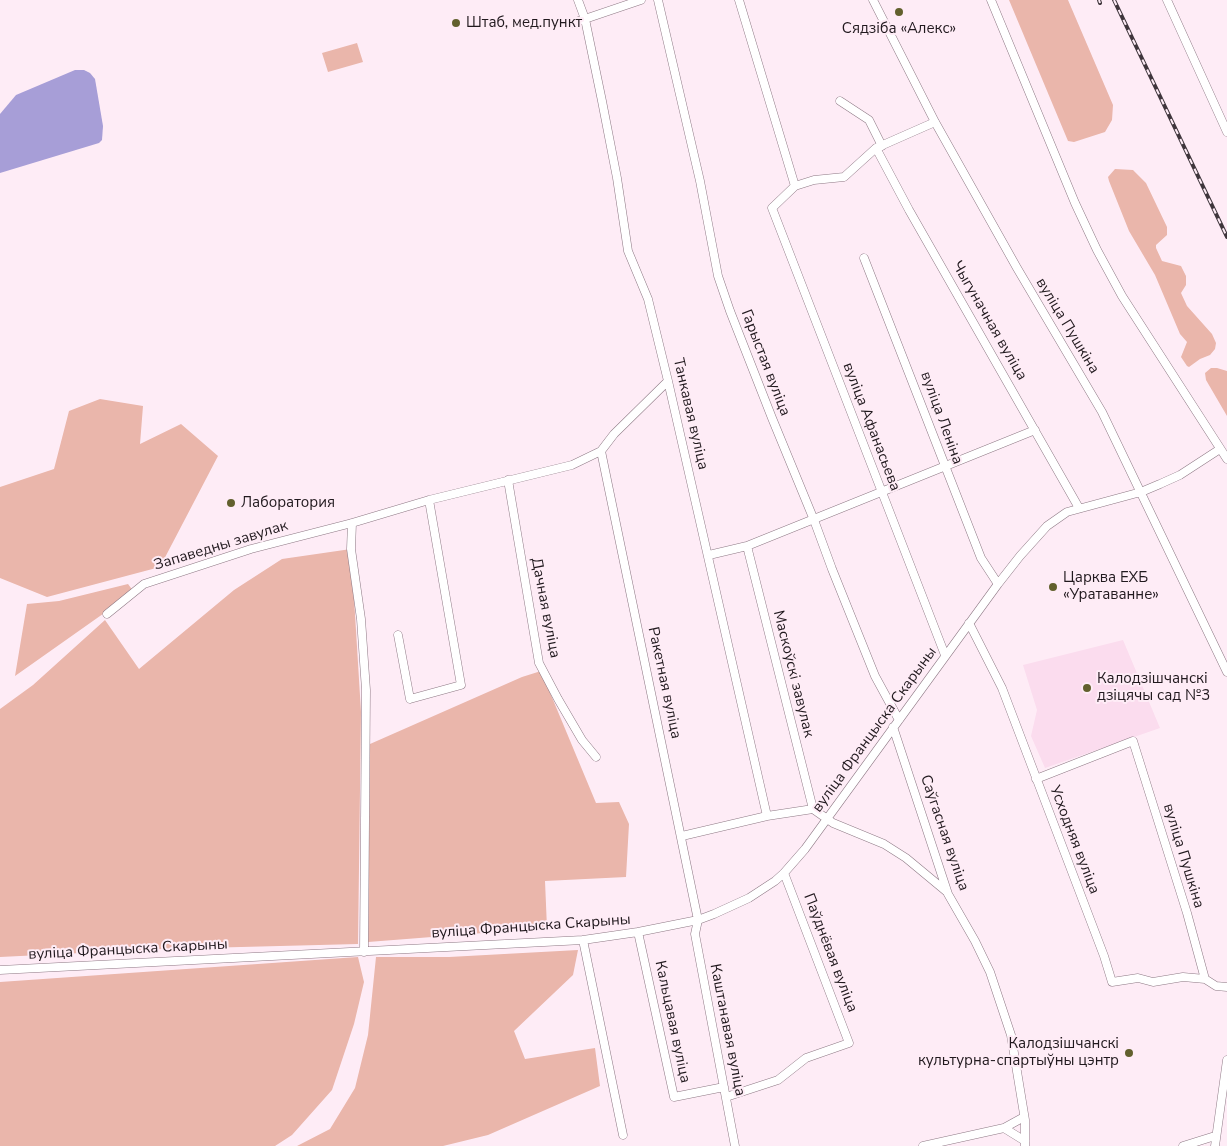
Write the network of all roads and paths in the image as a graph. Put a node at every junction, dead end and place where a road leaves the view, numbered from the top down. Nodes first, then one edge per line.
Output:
1 (578, 0) edge
2 (641, 0) edge
3 (658, 0) edge
4 (739, 0) edge
5 (873, 0) edge
6 (992, 0) edge
7 (1169, 1) edge
8 (585, 19) junction
9 (573, 23) dead end
10 (840, 101) dead end
11 (935, 122) junction
12 (1227, 132) edge
13 (879, 147) junction
14 (795, 186) junction
15 (864, 258) dead end
16 (668, 381) junction
17 (1035, 430) junction
18 (1220, 449) junction
19 (601, 451) junction
20 (1227, 459) edge
21 (944, 465) junction
22 (508, 480) junction
23 (1140, 492) junction
24 (881, 493) junction
25 (429, 500) junction
26 (1079, 508) junction
27 (814, 520) junction
28 (352, 523) junction
29 (748, 546) junction
30 (709, 555) junction
31 (998, 584) junction
32 (107, 614) dead end
33 (969, 623) junction
34 (398, 635) dead end
35 (945, 655) junction
36 (1227, 672) edge
37 (899, 720) junction
38 (893, 727) junction
39 (596, 757) dead end
40 (1036, 779) junction
41 (812, 809) junction
42 (767, 816) junction
43 (828, 819) junction
44 (682, 836) junction
45 (784, 873) junction
46 (948, 894) junction
47 (698, 920) junction
48 (638, 932) junction
49 (583, 940) junction
50 (364, 952) junction
51 (0, 970) edge
52 (1205, 979) junction
53 (1227, 987) edge
54 (1227, 1060) edge
55 (724, 1087) junction
56 (726, 1097) junction
57 (1024, 1117) junction
58 (1004, 1128) junction
59 (623, 1135) dead end
60 (1215, 1136) junction
61 (1025, 1143) edge
62 (735, 1146) edge
63 (923, 1146) edge
64 (1183, 1146) edge
65 (1215, 1146) edge

1 - 8 street, Танкавая вуліца
2 - 8 street
3 - 27 street, Гарыстая вуліца
4 - 14 street
5 - 11 street, вуліца Пушкіна
6 - 18 street
7 - 12 street
8 - 9 street
8 - 16 street, Танкавая вуліца
10 - 13 street, Чыгуначная вуліца
11 - 13 street
11 - 23 street, вуліца Пушкіна
13 - 14 street
13 - 17 street, Чыгуначная вуліца
14 - 24 street, вуліца Афанасьева
15 - 21 street, вуліца Леніна
16 - 19 street
16 - 30 street, Танкавая вуліца
17 - 21 street
17 - 26 street, Чыгуначная вуліца
18 - 20 street
18 - 23 street, вуліца Францыска Скарыны
19 - 22 street
19 - 44 street, Ракетная вуліца
21 - 24 street
21 - 31 street, вуліца Леніна
22 - 25 street
22 - 39 street, Дачная вуліца
23 - 26 street, вуліца Францыска Скарыны
23 - 36 street, вуліца Пушкіна
24 - 27 street
24 - 35 street, вуліца Афанасьева
25 - 28 street
25 - 34 street
26 - 31 street, вуліца Францыска Скарыны
27 - 29 street
27 - 37 street, Гарыстая вуліца
28 - 32 street, Запаведны завулак
28 - 50 street
29 - 30 street
29 - 41 street, Маскоўскі завулак
30 - 42 street, Танкавая вуліца
31 - 33 street, вуліца Францыска Скарыны
33 - 35 street, вуліца Францыска Скарыны
33 - 40 street, Усходняя вуліца
35 - 37 street, вуліца Францыска Скарыны
37 - 38 street, вуліца Францыска Скарыны
38 - 43 street, вуліца Францыска Скарыны
38 - 46 street, Саўгасная вуліца
40 - 52 street, Усходняя вуліца
40 - 52 street, вуліца Пушкіна
41 - 42 street
41 - 43 street
42 - 44 street
43 - 45 street, вуліца Францыска Скарыны
43 - 46 street
44 - 47 street, Ракетная вуліца
45 - 47 street, вуліца Францыска Скарыны
45 - 56 street, Паўднёвая вуліца
46 - 57 street, Саўгасная вуліца
47 - 48 street, вуліца Францыска Скарыны
47 - 55 street, Каштанавая вуліца
48 - 49 street, вуліца Францыска Скарыны
48 - 55 street, Кальцавая вуліца
49 - 50 street, вуліца Францыска Скарыны
49 - 59 street
50 - 51 street, вуліца Францыска Скарыны
52 - 53 street
54 - 60 street
55 - 56 street, Каштанавая вуліца
56 - 62 street, Каштанавая вуліца
57 - 58 street
57 - 61 street, Саўгасная вуліца
58 - 61 street
58 - 63 street
60 - 64 street
60 - 65 street

